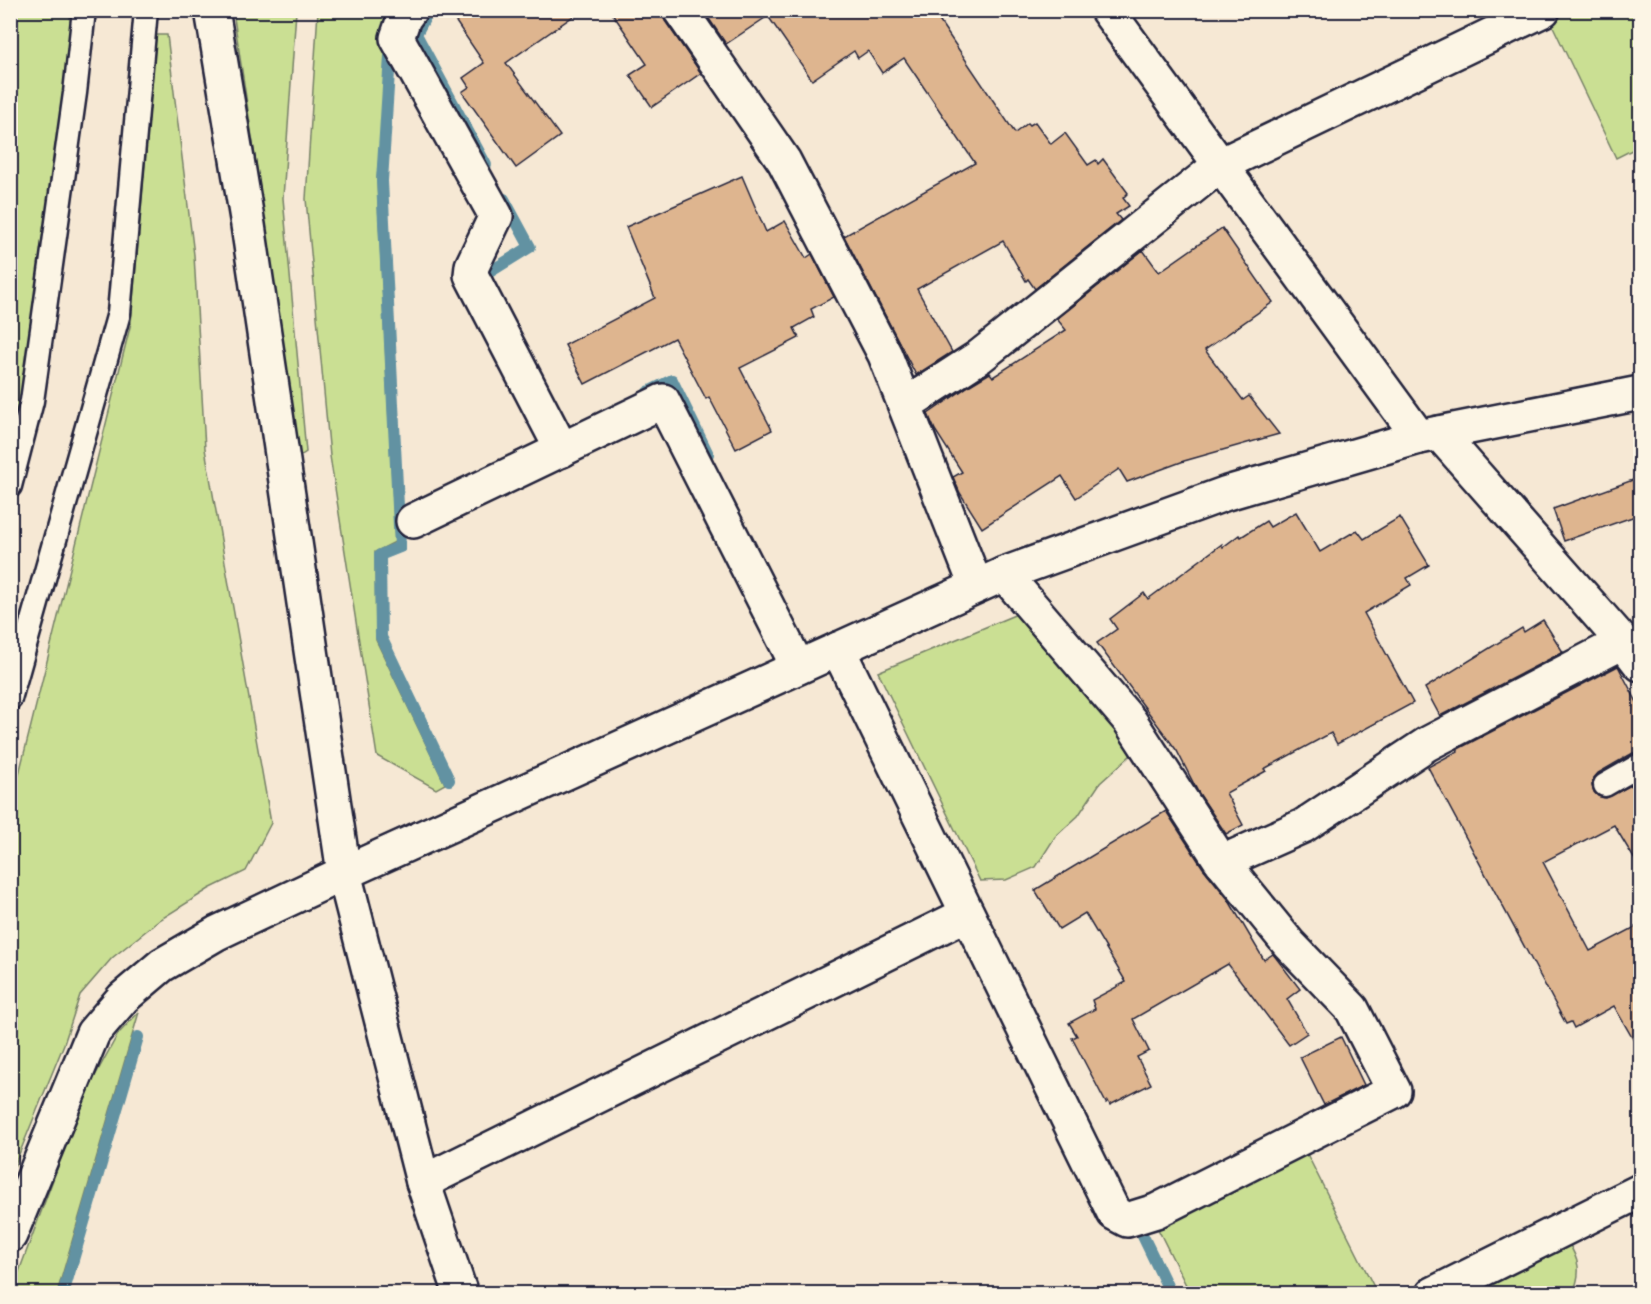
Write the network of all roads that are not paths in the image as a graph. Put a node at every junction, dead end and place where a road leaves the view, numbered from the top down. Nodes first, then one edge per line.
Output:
1 (84, 10) edge
2 (146, 10) edge
3 (212, 10) edge
4 (410, 10) edge
5 (680, 10) edge
6 (1107, 10) edge
7 (1543, 10) edge
8 (1220, 165) junction
9 (1641, 393) edge
10 (904, 405) junction
11 (1429, 435) junction
12 (562, 450) junction
13 (10, 486) edge
14 (413, 521) dead end
15 (990, 580) junction
16 (838, 649) junction
17 (1632, 653) edge
18 (798, 667) junction
19 (10, 699) edge
20 (1641, 765) edge
21 (1605, 785) dead end
22 (1222, 862) junction
23 (344, 873) junction
24 (968, 914) junction
25 (423, 1182) junction
26 (1641, 1191) edge
27 (10, 1235) edge
28 (461, 1293) edge
29 (1433, 1293) edge

1 - 13 lane
2 - 19 lane
3 - 23 street
4 - 12 street
5 - 10 street
6 - 8 street
7 - 8 street
8 - 10 street
8 - 11 street
9 - 11 street
10 - 15 street
11 - 15 street
11 - 17 street
12 - 14 street
12 - 18 street
15 - 16 street
15 - 22 street
16 - 18 street
16 - 24 street
17 - 22 street
18 - 23 street
20 - 21 lane
22 - 24 street
23 - 25 street
23 - 27 street
24 - 25 street
25 - 28 street
26 - 29 street

